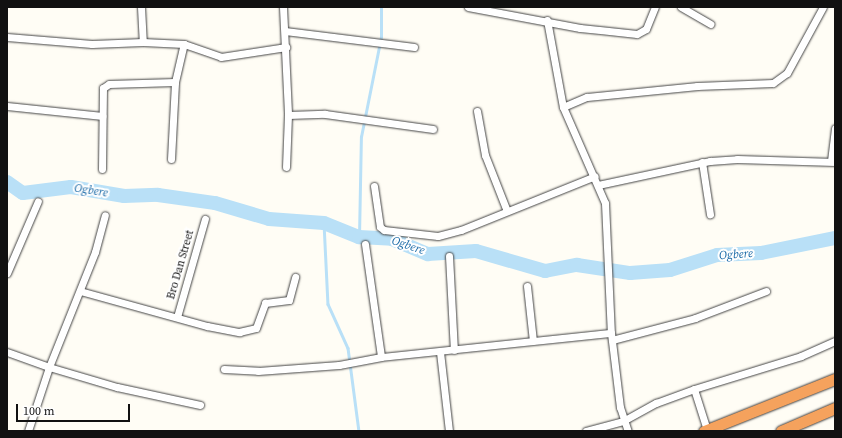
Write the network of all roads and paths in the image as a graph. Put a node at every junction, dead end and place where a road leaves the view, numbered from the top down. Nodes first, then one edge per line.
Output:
1 (141, 7) edge
2 (283, 7) edge
3 (468, 7) edge
4 (655, 7) edge
5 (681, 7) edge
6 (823, 7) edge
7 (547, 20) junction
8 (711, 24) dead end
9 (284, 31) junction
10 (7, 37) edge
11 (143, 42) junction
12 (184, 44) junction
13 (286, 47) junction
14 (414, 47) dead end
15 (175, 82) junction
16 (7, 106) edge
17 (563, 107) junction
18 (477, 111) dead end
19 (288, 115) junction
20 (102, 116) junction
21 (835, 128) edge
22 (433, 129) dead end
23 (171, 159) dead end
24 (702, 162) junction
25 (833, 162) edge
26 (286, 167) dead end
27 (102, 169) dead end
28 (594, 176) junction
29 (598, 185) junction
30 (374, 186) dead end
31 (38, 201) dead end
32 (507, 211) junction
33 (710, 214) dead end
34 (105, 215) dead end
35 (205, 219) dead end
36 (365, 244) dead end
37 (449, 256) dead end
38 (7, 273) edge
39 (295, 277) dead end
40 (527, 286) dead end
41 (80, 291) junction
42 (766, 291) dead end
43 (177, 317) junction
44 (612, 337) junction
45 (533, 341) junction
46 (835, 341) edge
47 (454, 350) junction
48 (7, 352) edge
49 (440, 352) junction
50 (381, 357) junction
51 (49, 367) junction
52 (224, 369) dead end
53 (835, 379) edge
54 (694, 389) junction
55 (200, 405) dead end
56 (835, 408) edge
57 (623, 421) junction
58 (705, 430) edge
59 (28, 431) edge
60 (449, 431) edge
61 (586, 431) edge
62 (628, 431) edge
63 (784, 431) edge

1 - 11 street
2 - 9 street
3 - 7 street
4 - 7 street
5 - 8 street
6 - 17 street
7 - 17 street
9 - 13 street
9 - 14 street
10 - 11 street
11 - 12 street
12 - 13 street
12 - 15 street
13 - 19 street
15 - 20 street
15 - 23 street
16 - 20 street
17 - 28 street
18 - 32 street
19 - 22 street
19 - 26 street
20 - 27 street
21 - 25 street
24 - 25 street
24 - 29 street
24 - 33 street
28 - 29 street
28 - 32 street
29 - 44 street
30 - 32 street
31 - 38 street
34 - 41 street
35 - 43 street, Bro Dan Street
36 - 50 street
37 - 47 street
39 - 43 street
40 - 45 street
41 - 43 street
41 - 51 street
42 - 44 street
44 - 45 street
44 - 57 street
45 - 47 street
46 - 54 street
47 - 49 street
48 - 51 street
49 - 50 street
49 - 60 street
50 - 52 street
51 - 55 street
51 - 59 street
53 - 58 highway
54 - 57 street
54 - 58 street
56 - 63 highway
57 - 61 street
57 - 62 street

